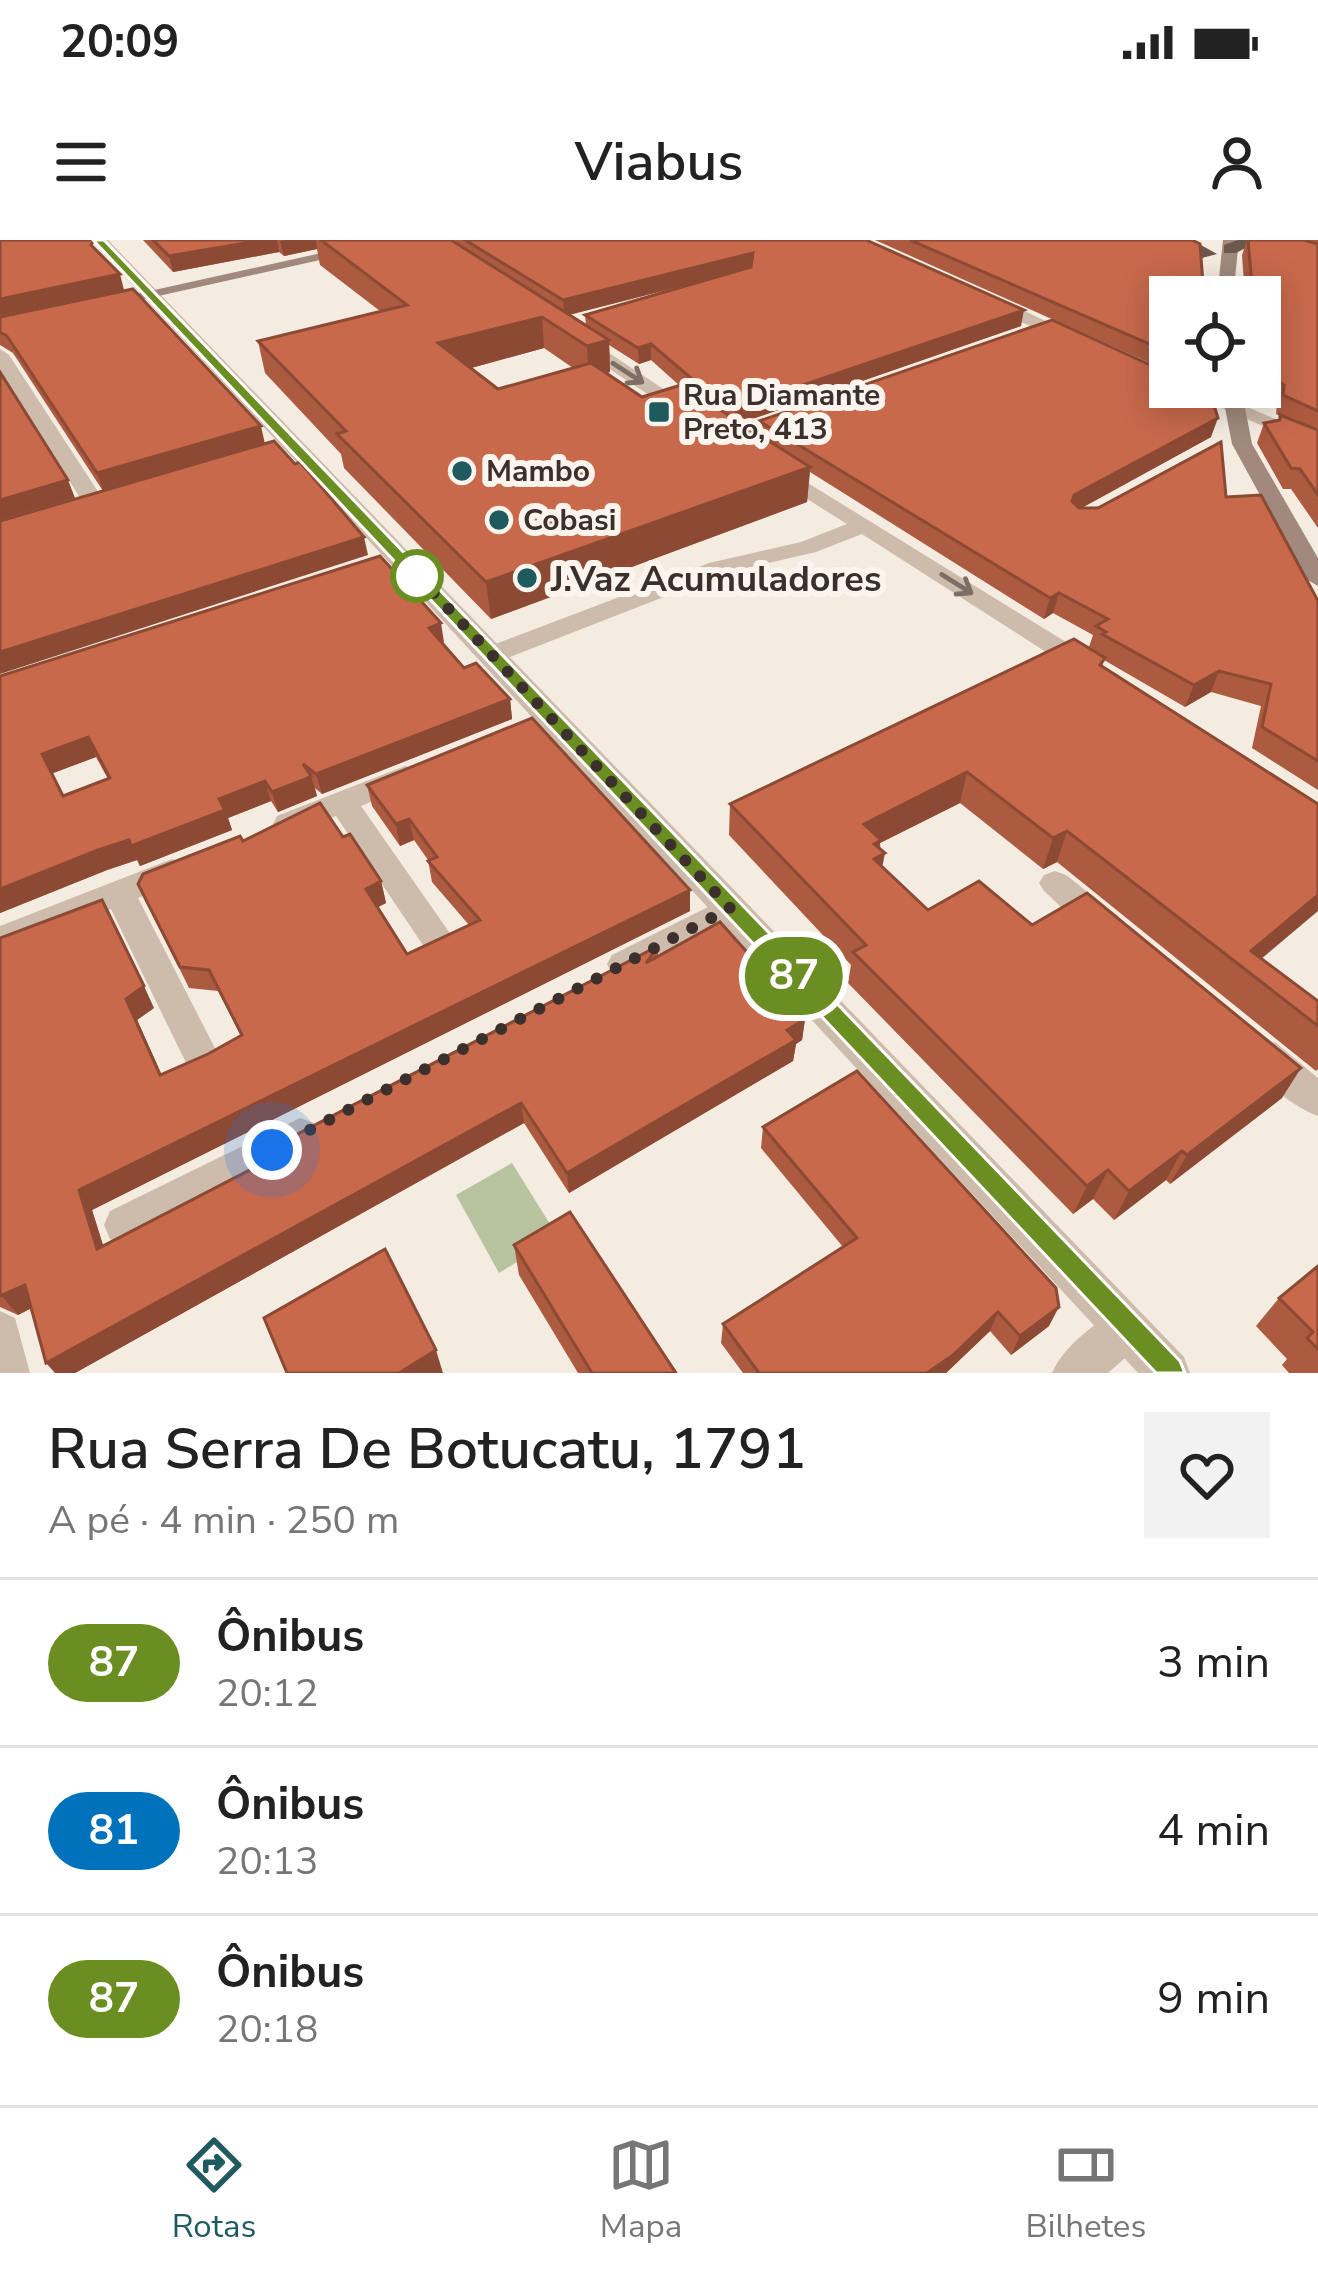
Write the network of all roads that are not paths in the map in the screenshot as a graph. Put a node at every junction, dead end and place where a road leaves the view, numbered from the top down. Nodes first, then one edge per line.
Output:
1 (99, 240) edge
2 (402, 240) edge
3 (1253, 240) edge
4 (1177, 242) edge
5 (1231, 244) edge
6 (1208, 247) edge
7 (1216, 276) edge
8 (1226, 276) edge
9 (967, 291) edge
10 (150, 293) junction
11 (89, 307) edge
12 (568, 325) edge
13 (1048, 327) junction
14 (1011, 340) edge
15 (1095, 348) edge
16 (0, 355) edge
17 (1233, 408) edge
18 (1251, 408) edge
19 (712, 428) edge
20 (1318, 444) edge
21 (748, 451) edge
22 (96, 504) edge
23 (863, 526) junction
24 (1318, 579) edge
25 (491, 655) junction
26 (1110, 681) edge
27 (425, 768) edge
28 (342, 802) junction
29 (261, 835) edge
30 (200, 859) edge
31 (1054, 883) dead end
32 (119, 892) junction
33 (730, 908) junction
34 (0, 940) edge
35 (1125, 941) edge
36 (439, 942) edge
37 (584, 985) edge
38 (1230, 1028) edge
39 (203, 1060) edge
40 (1318, 1100) edge
41 (335, 1117) edge
42 (124, 1226) dead end
43 (1126, 1329) junction
44 (0, 1333) edge
45 (8, 1372) edge
46 (1074, 1373) edge
47 (1168, 1373) edge

1 - 10 street
2 - 10 main road
3 - 5 highway
4 - 6 highway
5 - 8 main road
6 - 7 main road
9 - 13 street
10 - 11 main road
10 - 25 street
12 -> 19 street
13 - 14 street
13 - 15 street
16 - 22 street
17 - 24 main road
18 - 20 street
21 - 23 street
23 - 25 street
23 -> 26 street
25 - 33 street
27 - 28 street
28 - 29 street
28 - 36 street
30 - 32 street
31 - 35 street
32 - 34 street
32 - 39 street
33 - 37 street
33 - 43 street
38 - 40 street
41 - 42 street
43 - 46 street
43 - 47 street
44 - 45 street

